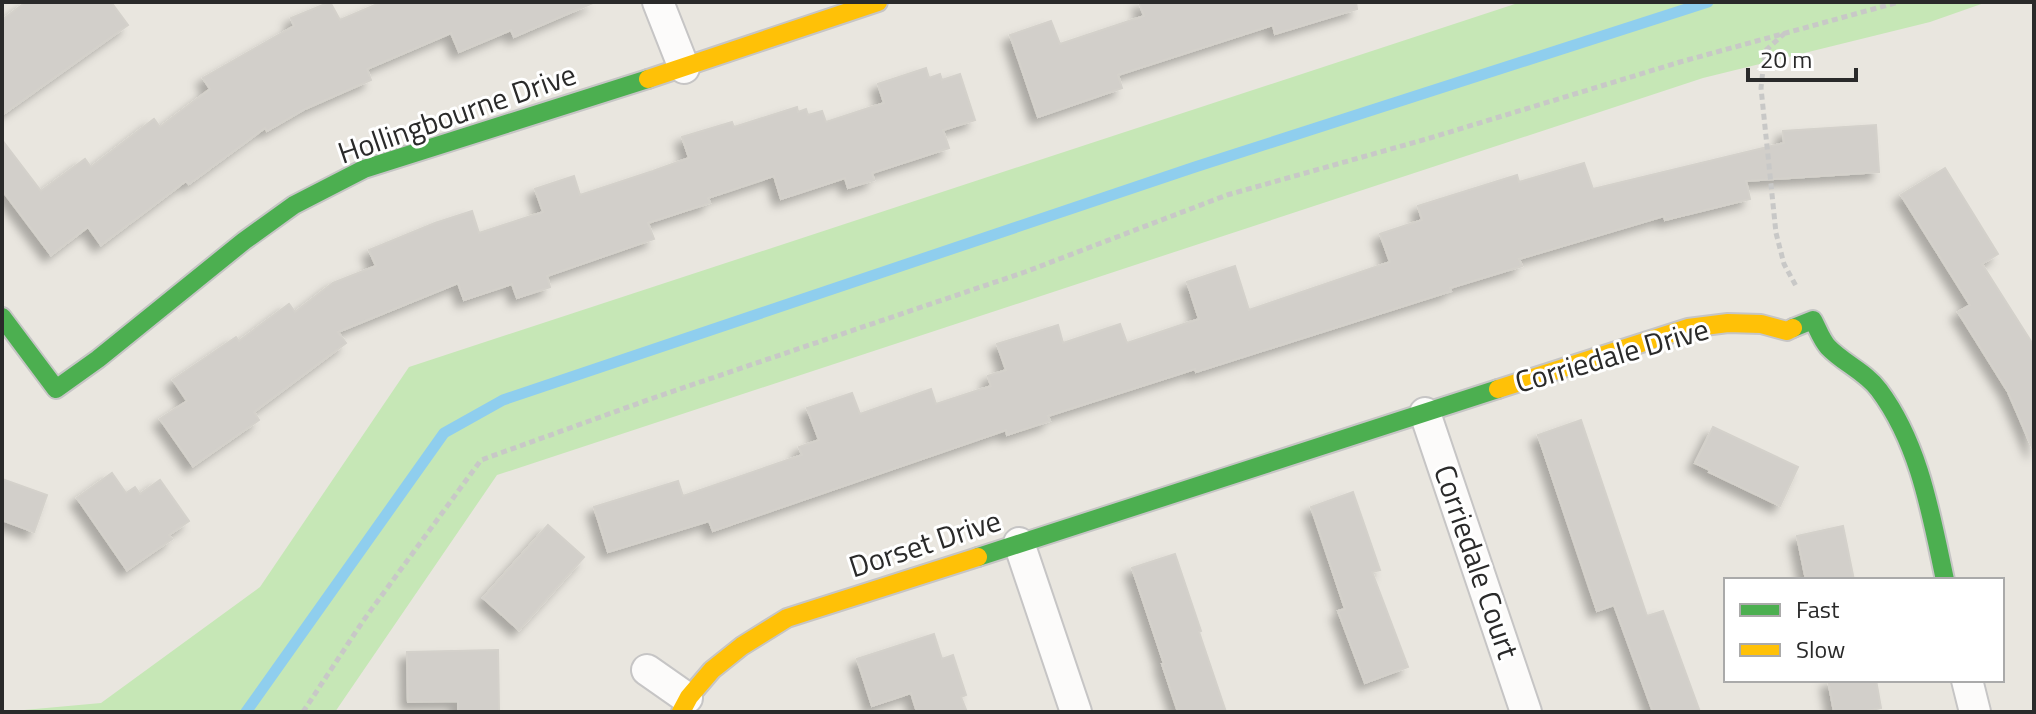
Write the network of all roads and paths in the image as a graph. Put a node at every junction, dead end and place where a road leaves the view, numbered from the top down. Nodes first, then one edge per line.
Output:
1 (658, 2) edge
2 (878, 2) edge
3 (1899, 2) edge
4 (1786, 32) junction
5 (684, 68) junction
6 (2, 317) edge
7 (1813, 320) junction
8 (1425, 413) junction
9 (1216, 480) joint
10 (1019, 543) junction
11 (1945, 578) edge
12 (647, 670) dead end
13 (1968, 682) edge
14 (684, 705) edge
15 (303, 712) edge
16 (1076, 712) edge
17 (1526, 712) edge
18 (1975, 712) edge

1 - 5 street
2 - 5 street, Hollingbourne Drive
3 - 4 path
4 - 7 path
4 - 15 path
5 - 6 street, Hollingbourne Drive
7 - 8 street, Corriedale Drive
7 - 11 street
8 - 9 street, Corriedale Drive
8 - 17 street, Corriedale Court
9 - 10 street, Dorset Drive
10 - 14 street, Dorset Drive
10 - 16 street
12 - 14 street
13 - 18 street

